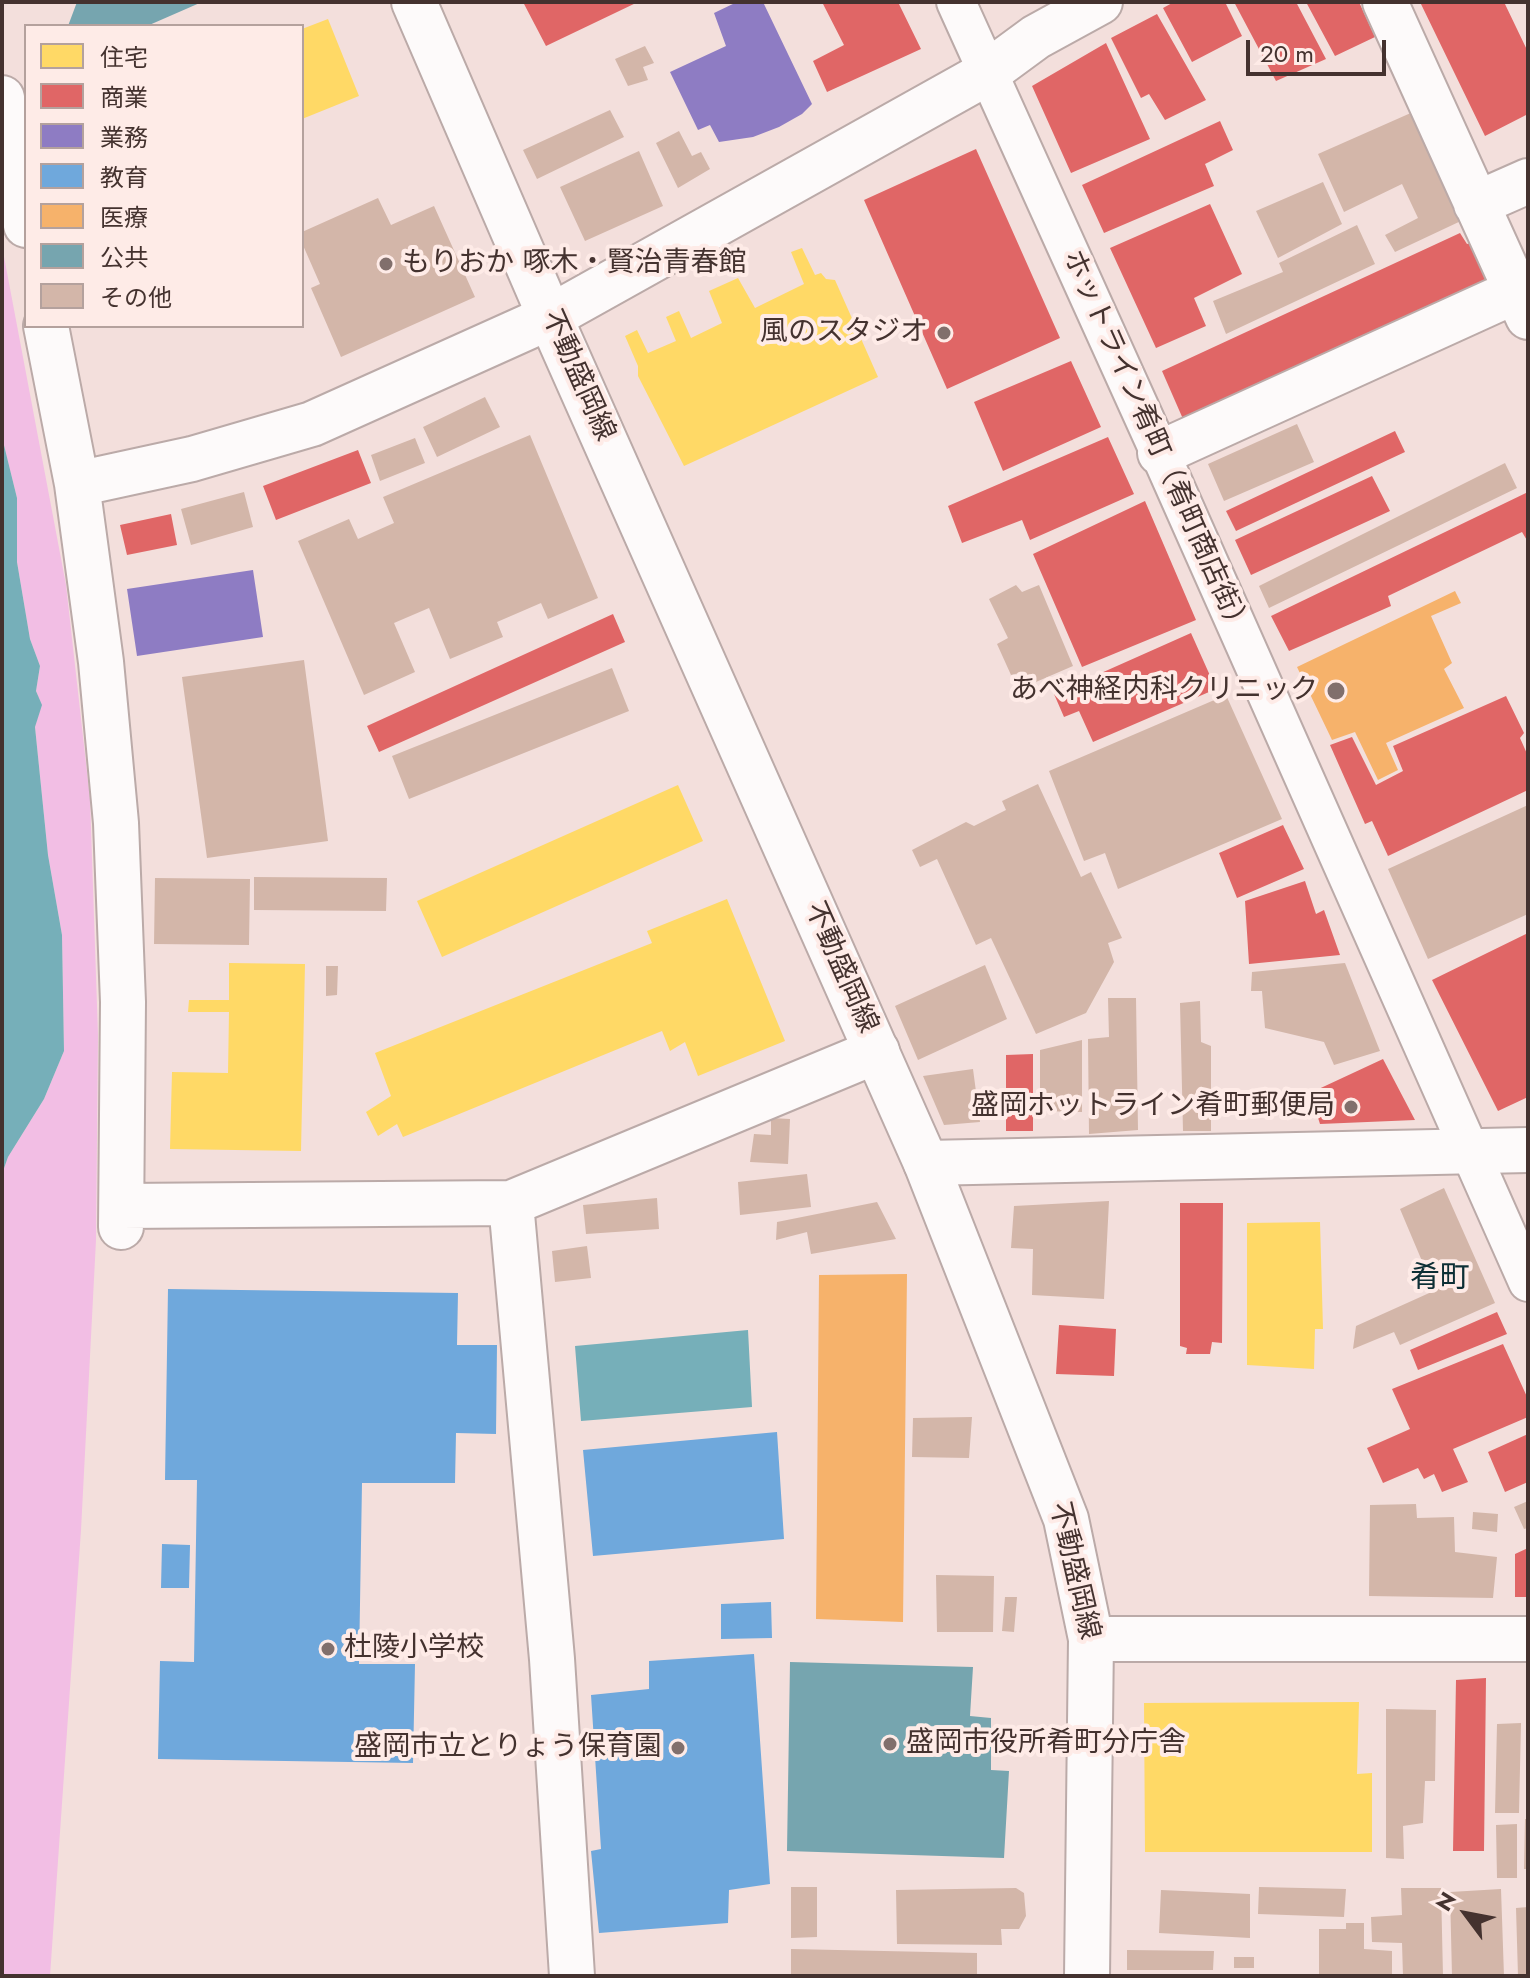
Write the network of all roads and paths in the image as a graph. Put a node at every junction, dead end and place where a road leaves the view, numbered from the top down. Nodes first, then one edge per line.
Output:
1 (414, 2) edge
2 (956, 2) edge
3 (1100, 2) edge
4 (1385, 2) edge
5 (987, 73) junction
6 (2, 98) edge
7 (1528, 181) edge
8 (1476, 204) junction
9 (24, 214) edge
10 (1522, 304) edge
11 (550, 317) junction
12 (46, 328) edge
13 (1160, 453) junction
14 (77, 484) junction
15 (877, 1051) junction
16 (1471, 1150) junction
17 (1528, 1150) edge
18 (926, 1163) junction
19 (511, 1203) junction
20 (1528, 1282) edge
21 (1091, 1639) junction
22 (1528, 1639) edge
23 (572, 1976) edge
24 (1087, 1976) edge

1 - 11 street, 不動盛岡線
2 - 5 street, ホットライン肴町（肴町商店街）
3 - 5 street
4 - 8 street
5 - 11 street
5 - 13 street, ホットライン肴町（肴町商店街）
6 - 9 street
7 - 8 street
8 - 10 street
10 - 13 street
11 - 14 street
11 - 15 street, 不動盛岡線
12 - 14 street
13 - 16 street, ホットライン肴町（肴町商店街）
14 - 19 street
15 - 18 street, 不動盛岡線
15 - 19 street
16 - 17 street
16 - 18 street
16 - 20 street, ホットライン肴町（肴町商店街）
18 - 21 street, 不動盛岡線
19 - 23 street
21 - 22 street
21 - 24 street, 不動盛岡線

